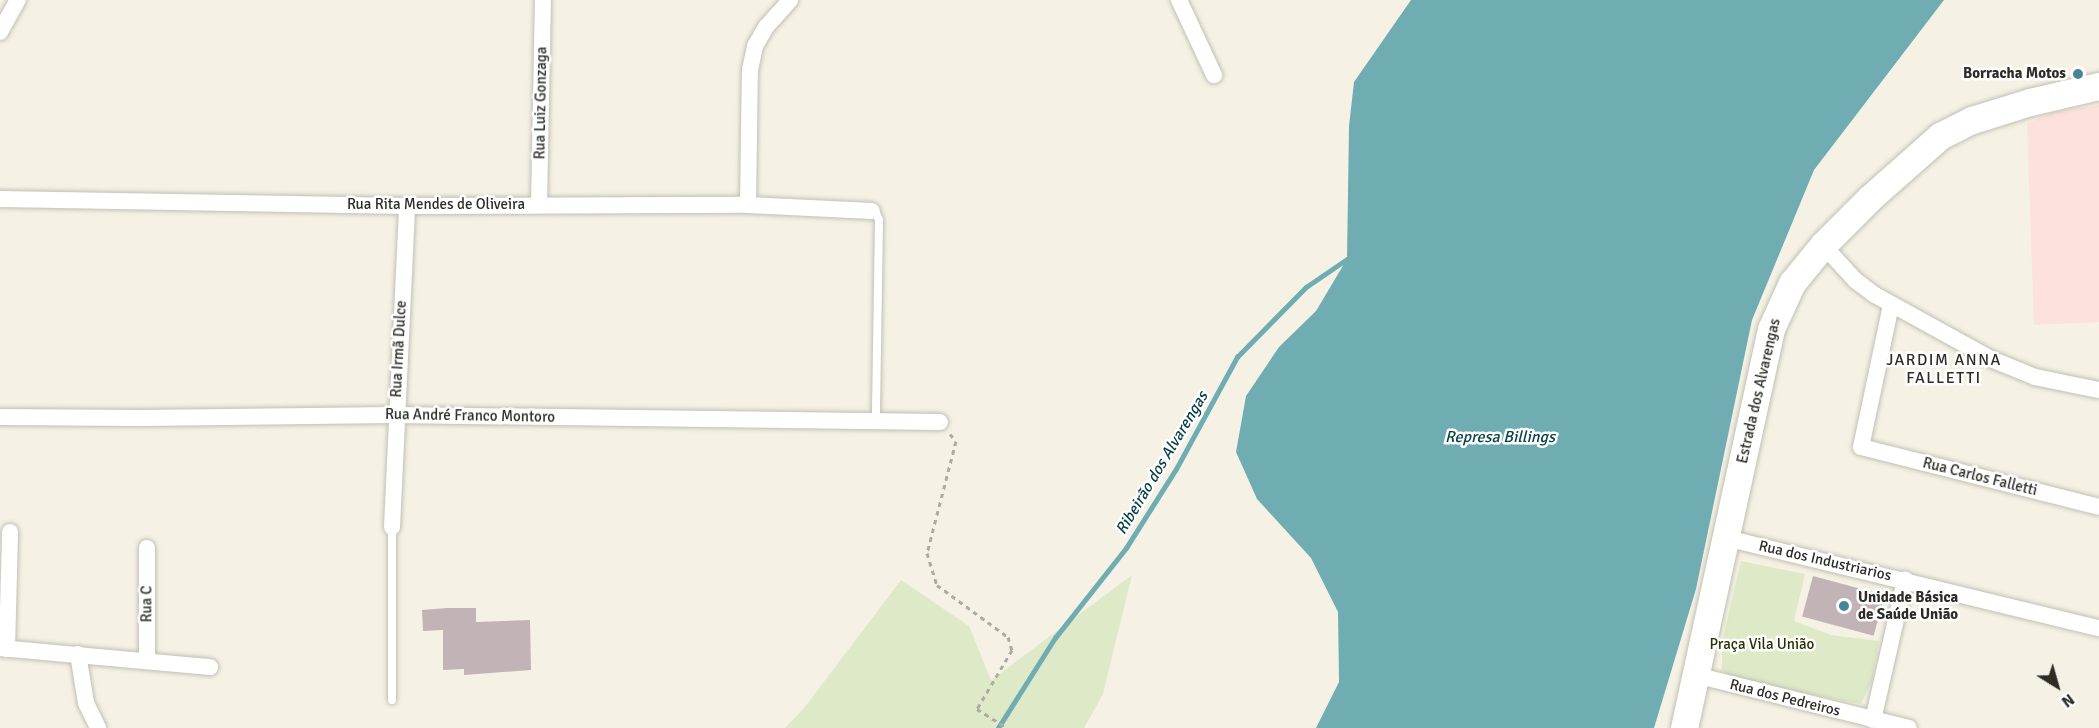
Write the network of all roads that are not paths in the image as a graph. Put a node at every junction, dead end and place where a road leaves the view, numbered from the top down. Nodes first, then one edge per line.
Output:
1 (18, 0) edge
2 (543, 0) edge
3 (790, 0) edge
4 (1179, 0) edge
5 (0, 32) edge
6 (1214, 75) dead end
7 (2099, 86) edge
8 (0, 199) edge
9 (538, 206) junction
10 (748, 206) junction
11 (407, 207) junction
12 (872, 211) joint
13 (1823, 245) junction
14 (1891, 305) junction
15 (2099, 390) edge
16 (395, 415) junction
17 (0, 417) edge
18 (876, 422) junction
19 (940, 422) road end
20 (2099, 507) edge
21 (392, 527) joint
22 (10, 532) dead end
23 (1726, 538) junction
24 (147, 548) dead end
25 (1905, 580) junction
26 (2099, 628) edge
27 (4, 649) edge
28 (78, 654) junction
29 (147, 660) junction
30 (210, 667) dead end
31 (1695, 675) junction
32 (392, 700) dead end
33 (1873, 720) junction
34 (1844, 721) edge
35 (98, 728) edge
36 (1684, 728) edge
37 (1909, 728) edge

1 - 5 street
2 - 9 street, Rua Luiz Gonzaga
3 - 10 street
4 - 6 street
7 - 13 main road, Estrada dos Alvarengas
8 - 11 street, Rua Rita Mendes de Oliveira
9 - 10 street, Rua Rita Mendes de Oliveira
9 - 11 street, Rua Rita Mendes de Oliveira
10 - 12 street, Rua Rita Mendes de Oliveira
11 - 16 street, Rua Irmã Dulce
12 - 18 lane
13 - 14 street
13 - 23 main road, Estrada dos Alvarengas
14 - 15 street
14 - 20 street, Rua Carlos Falletti
16 - 17 street, Rua André Franco Montoro
16 - 18 street, Rua André Franco Montoro
16 - 21 street, Rua Irmã Dulce
18 - 19 street, Rua André Franco Montoro
21 - 32 lane
22 - 27 street
23 - 25 street, Rua dos Industriarios
23 - 31 main road, Estrada dos Alvarengas
24 - 29 street, Rua C
25 - 26 street, Rua dos Industriarios
25 - 33 street
27 - 28 street
28 - 29 street
28 - 35 street
29 - 30 street
31 - 34 street, Rua dos Pedreiros
31 - 36 main road, Estrada dos Alvarengas
33 - 34 street, Rua dos Pedreiros
33 - 37 street, Rua dos Pedreiros

